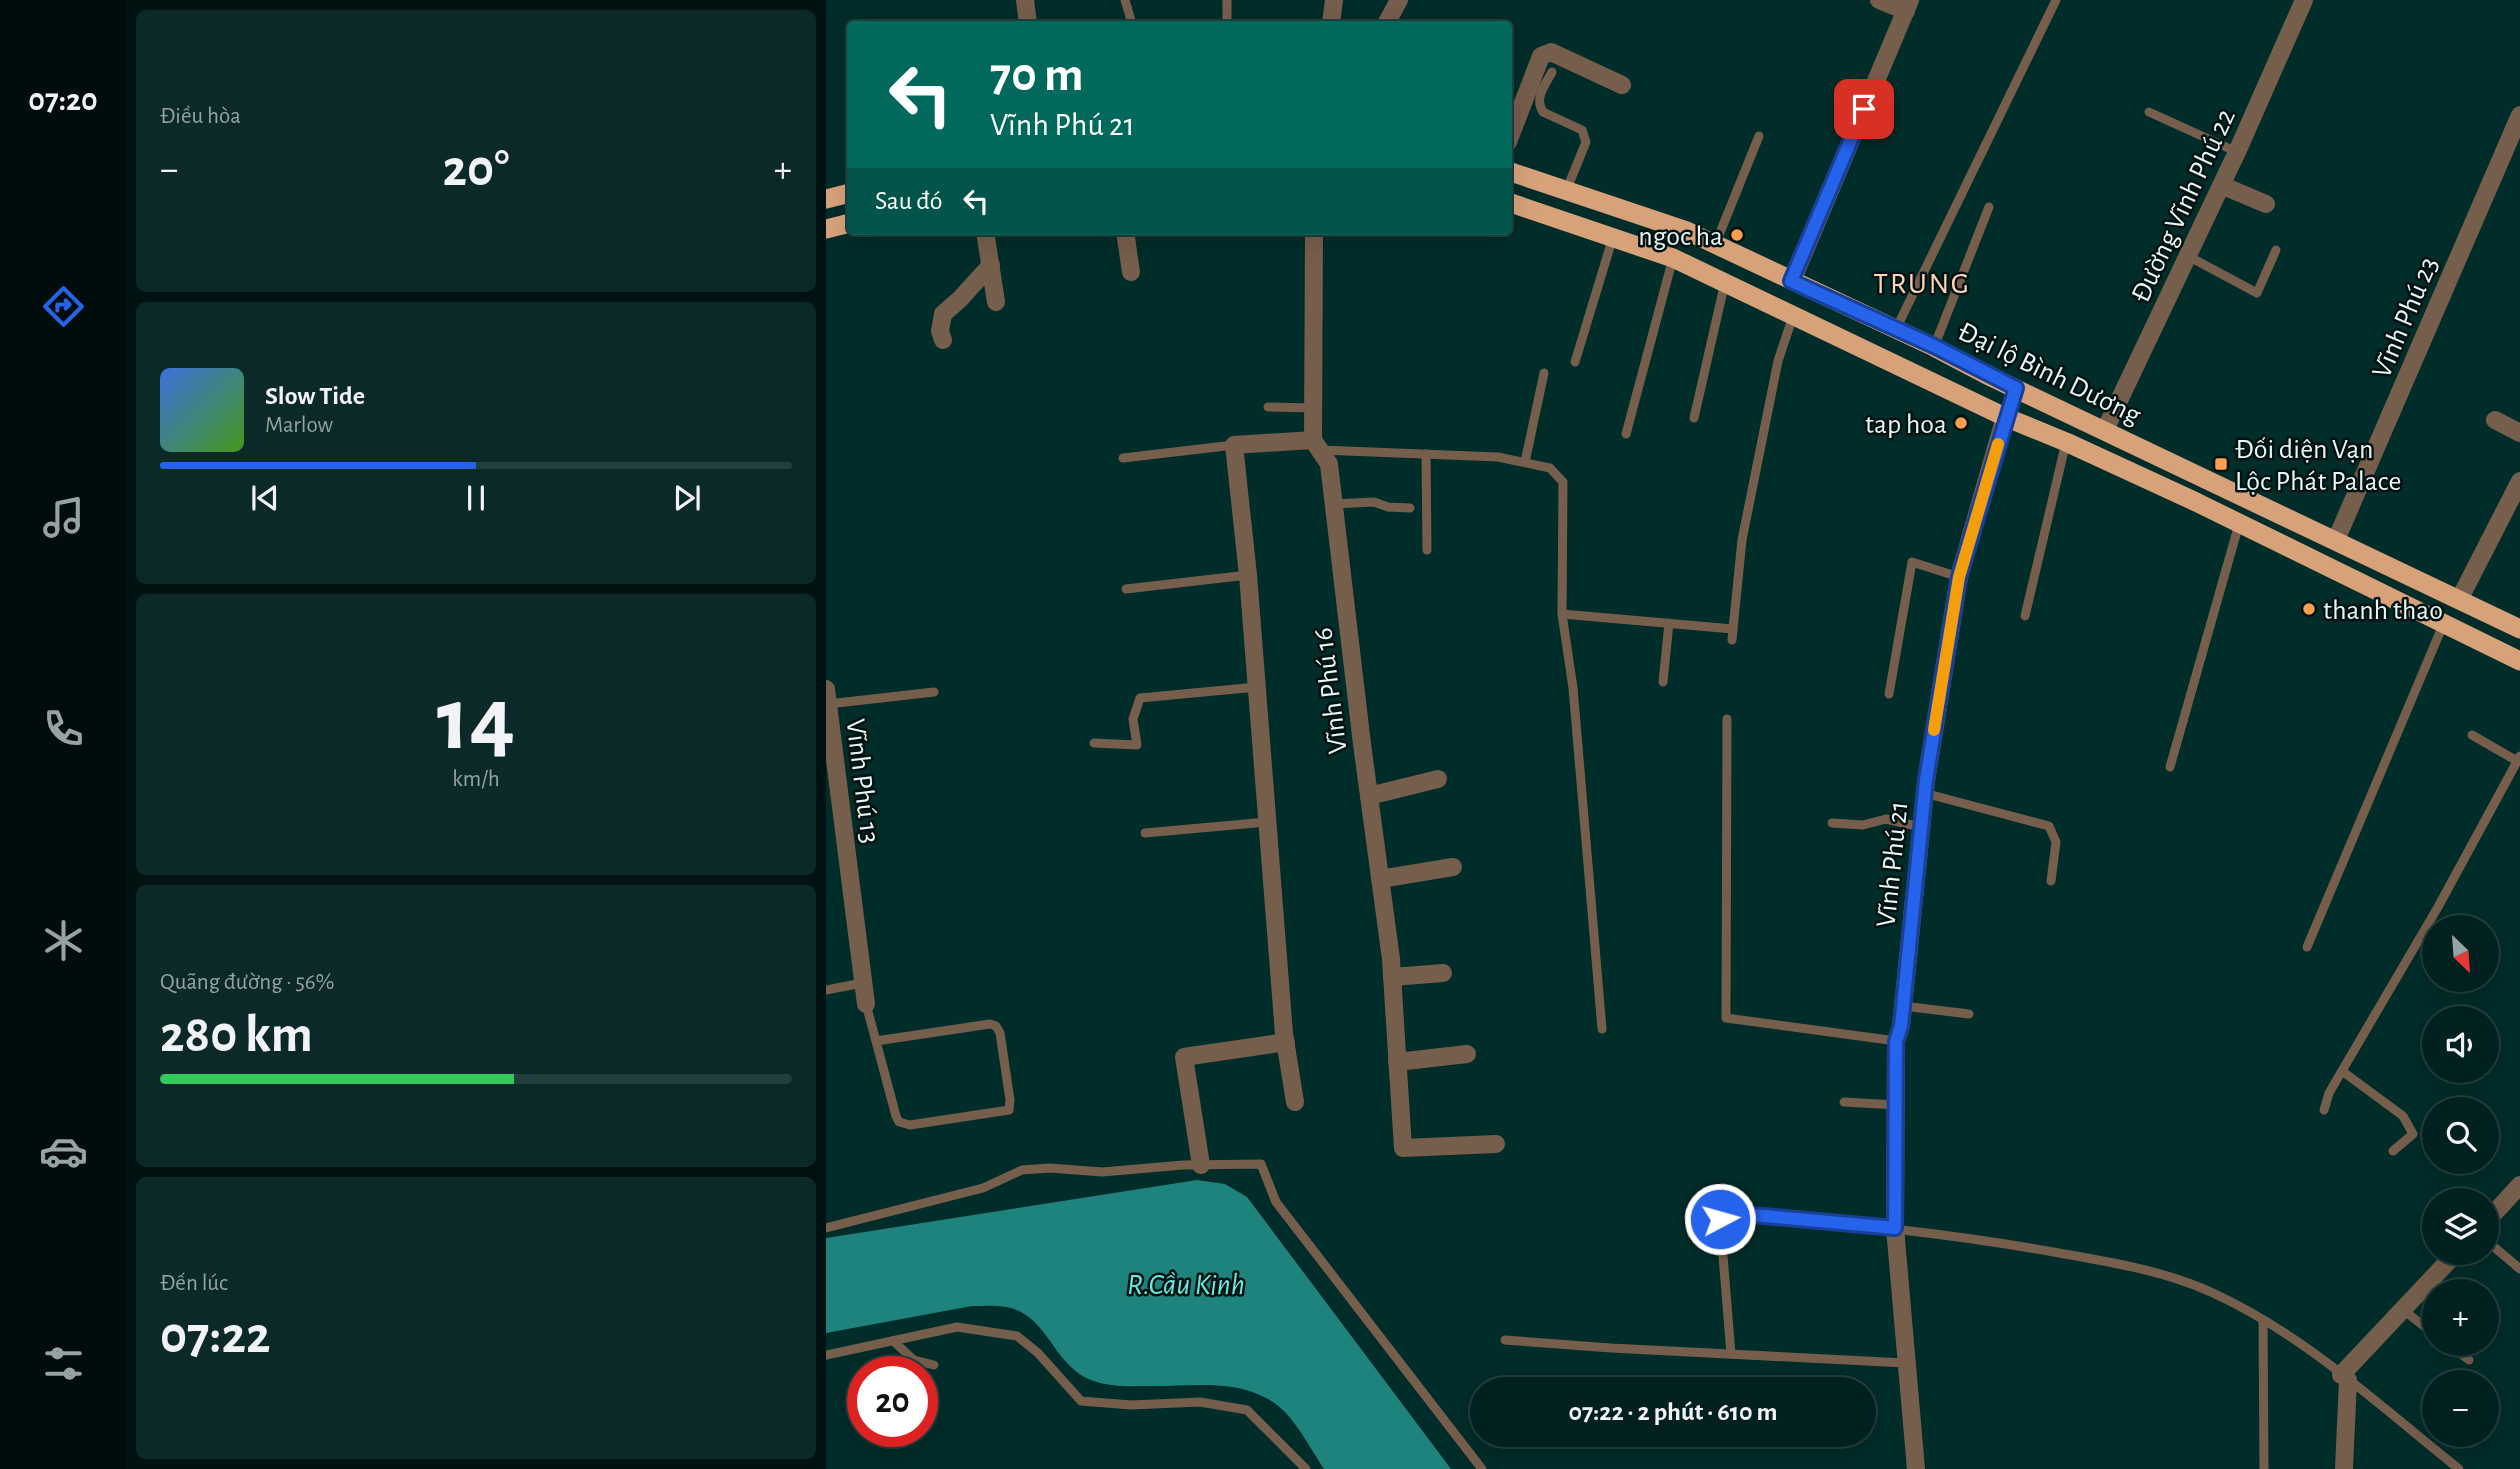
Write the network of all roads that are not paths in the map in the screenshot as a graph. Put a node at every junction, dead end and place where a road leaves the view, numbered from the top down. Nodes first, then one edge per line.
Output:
1 (1025, 0) edge
2 (1125, 0) edge
3 (1227, 0) edge
4 (1335, 0) edge
5 (1399, 0) edge
6 (1879, 0) edge
7 (2056, 0) edge
8 (2304, 0) edge
9 (1908, 6) edge
10 (1028, 21) edge
11 (1131, 21) edge
12 (1227, 21) edge
13 (1332, 21) edge
14 (1388, 21) edge
15 (1552, 72) dead end
16 (1622, 85) dead end
17 (2149, 112) dead end
18 (2520, 115) edge
19 (1512, 132) edge
20 (1759, 136) dead end
21 (2237, 152) junction
22 (1512, 172) edge
23 (2221, 185) junction
24 (1566, 191) junction
25 (847, 194) edge
26 (826, 199) edge
27 (1512, 203) edge
28 (2266, 204) dead end
29 (1989, 207) dead end
30 (847, 224) edge
31 (826, 229) edge
32 (988, 235) edge
33 (1126, 235) edge
34 (1314, 235) edge
35 (1613, 237) junction
36 (1715, 246) junction
37 (2276, 250) dead end
38 (2188, 256) junction
39 (1672, 258) junction
40 (990, 265) junction
41 (1131, 272) dead end
42 (1791, 281) junction
43 (1725, 282) junction
44 (996, 302) dead end
45 (1793, 314) junction
46 (1896, 329) junction
47 (943, 340) dead end
48 (1934, 346) junction
49 (1575, 362) dead end
50 (1544, 373) dead end
51 (2016, 388) junction
52 (1268, 407) dead end
53 (1313, 408) junction
54 (2006, 417) junction
55 (1694, 418) dead end
56 (2495, 419) dead end
57 (2105, 430) junction
58 (2520, 433) edge
59 (1626, 434) dead end
60 (2066, 442) junction
61 (1234, 445) junction
62 (1316, 445) junction
63 (1426, 454) junction
64 (1123, 458) dead end
65 (1524, 462) junction
66 (2520, 481) edge
67 (1333, 504) junction
68 (1410, 508) dead end
69 (2239, 524) junction
70 (2336, 540) junction
71 (1427, 550) dead end
72 (1248, 575) junction
73 (1959, 577) junction
74 (1126, 590) dead end
75 (2459, 600) junction
76 (1562, 614) junction
77 (2025, 616) dead end
78 (1669, 623) junction
79 (2443, 625) junction
80 (1733, 628) junction
81 (2520, 629) edge
82 (1732, 640) dead end
83 (2520, 662) edge
84 (1663, 681) dead end
85 (1257, 687) junction
86 (934, 692) dead end
87 (1889, 694) dead end
88 (827, 696) edge
89 (1727, 719) dead end
90 (2472, 735) dead end
91 (830, 739) edge
92 (1094, 743) dead end
93 (2519, 758) edge
94 (2170, 767) dead end
95 (1438, 779) dead end
96 (1924, 793) junction
97 (1368, 796) junction
98 (1267, 821) junction
99 (1832, 823) dead end
100 (1921, 827) junction
101 (1145, 833) dead end
102 (1454, 867) dead end
103 (1380, 879) junction
104 (2051, 881) dead end
105 (2307, 947) dead end
106 (1443, 973) dead end
107 (1392, 977) junction
108 (862, 983) junction
109 (826, 989) edge
110 (866, 1004) joint
111 (1903, 1006) junction
112 (1969, 1014) dead end
113 (1602, 1029) dead end
114 (876, 1041) junction
115 (1896, 1041) junction
116 (1286, 1042) junction
117 (1467, 1054) dead end
118 (1397, 1062) junction
119 (2342, 1071) junction
120 (1295, 1102) dead end
121 (1844, 1102) dead end
122 (1896, 1105) junction
123 (2324, 1110) dead end
124 (1496, 1144) dead end
125 (2393, 1151) dead end
126 (1201, 1165) junction
127 (2520, 1185) edge
128 (2499, 1208) edge
129 (826, 1228) edge
130 (1895, 1228) junction
131 (2499, 1251) edge
132 (2445, 1265) edge
133 (2520, 1269) edge
134 (2402, 1310) junction
135 (2263, 1320) junction
136 (2422, 1325) edge
137 (893, 1340) junction
138 (1505, 1340) dead end
139 (1731, 1354) junction
140 (826, 1355) edge
141 (910, 1356) edge
142 (2464, 1356) edge
143 (2469, 1360) dead end
144 (1905, 1363) junction
145 (2344, 1377) junction
146 (1306, 1469) edge
147 (1482, 1469) edge
148 (1916, 1469) edge
149 (2264, 1469) edge
150 (2344, 1469) edge
151 (2459, 1469) edge

1 - 10 street
2 - 11 lane
3 - 12 lane
4 - 13 street
5 - 14 street
6 - 9 street
7 - 46 lane
8 - 21 street, Đường Vĩnh Phú 22
9 - 42 street
15 - 24 lane
16 - 19 street
17 - 21 lane
18 - 70 street, Vĩnh Phú 23
20 - 36 lane
21 - 23 street, Đường Vĩnh Phú 22
22 - 24 highway, Đại lộ Bình Dương
23 - 28 street
23 - 38 street, Đường Vĩnh Phú 22
24 - 36 highway, Đại lộ Bình Dương
25 - 26 highway
27 - 35 highway, Đại lộ Bình Dương
29 - 48 lane
30 - 31 highway
32 - 40 street
33 - 41 street
34 - 53 street, Vĩnh Phú 16
35 - 39 highway, Đại lộ Bình Dương
35 - 49 lane
36 - 42 highway, Đại lộ Bình Dương
37 - 38 lane
38 - 57 street, Đường Vĩnh Phú 22
39 - 43 highway, Đại lộ Bình Dương
39 - 59 lane
40 - 44 street
40 - 47 street
42 - 46 highway, Đại lộ Bình Dương
43 - 45 highway, Đại lộ Bình Dương
43 - 55 lane
45 - 54 highway, Đại lộ Bình Dương
45 - 80 lane
46 - 48 highway, Đại lộ Bình Dương
48 - 51 highway, Đại lộ Bình Dương
50 - 65 lane
51 - 54 highway
51 - 57 highway, Đại lộ Bình Dương
52 - 53 lane
53 - 62 street, Vĩnh Phú 16
54 - 60 highway, Đại lộ Bình Dương
54 - 73 street, Vĩnh Phú 21
56 - 58 street
57 - 70 highway, Đại lộ Bình Dương
60 - 69 highway, Đại lộ Bình Dương
60 - 77 lane
61 - 62 street
61 - 64 lane
61 - 72 street
62 - 63 lane
62 - 67 street, Vĩnh Phú 16
63 - 65 lane
63 - 71 lane
65 - 76 lane
66 - 75 street
67 - 68 lane
67 - 97 street, Vĩnh Phú 16
69 - 79 highway, Đại lộ Bình Dương
69 - 94 lane
70 - 75 highway, Đại lộ Bình Dương
72 - 74 lane
72 - 85 street
73 - 87 lane
73 - 96 street, Vĩnh Phú 21
75 - 81 highway, Đại lộ Bình Dương
76 - 78 lane
76 - 113 lane
78 - 80 lane
78 - 84 lane
79 - 83 highway, Đại lộ Bình Dương
79 - 105 lane
80 - 82 lane
85 - 92 lane
85 - 98 street
86 - 88 lane
88 - 91 street, Vĩnh Phú 13
89 - 115 lane
90 - 93 lane
91 - 108 street, Vĩnh Phú 13
93 - 119 lane
95 - 97 street
96 - 100 street, Vĩnh Phú 21
96 - 104 lane
97 - 103 street, Vĩnh Phú 16
98 - 101 lane
98 - 116 street
99 - 100 lane
100 - 111 street, Vĩnh Phú 21
102 - 103 street
103 - 107 street, Vĩnh Phú 16
106 - 107 street
107 - 118 street, Vĩnh Phú 16
108 - 109 lane
108 - 110 street, Vĩnh Phú 13
110 - 114 lane
111 - 112 lane
111 - 115 street, Vĩnh Phú 21
114 - 114 lane
115 - 122 street, Vĩnh Phú 21
116 - 120 street
116 - 126 street
117 - 118 street
118 - 124 street, Vĩnh Phú 16
119 - 123 lane
119 - 125 lane
121 - 122 lane
122 - 130 street, Vĩnh Phú 21
126 - 129 lane
126 - 147 lane
127 - 128 street
130 - 135 lane
130 - 139 lane
130 - 144 street, Vĩnh Phú 21
131 - 133 lane
132 - 134 street
134 - 136 lane
134 - 145 street
135 - 145 lane
135 - 149 lane
137 - 140 lane
137 - 141 lane
137 - 146 lane
138 - 139 lane
139 - 144 lane
142 - 143 lane
144 - 148 street, Vĩnh Phú 21
145 - 150 street
145 - 151 lane

